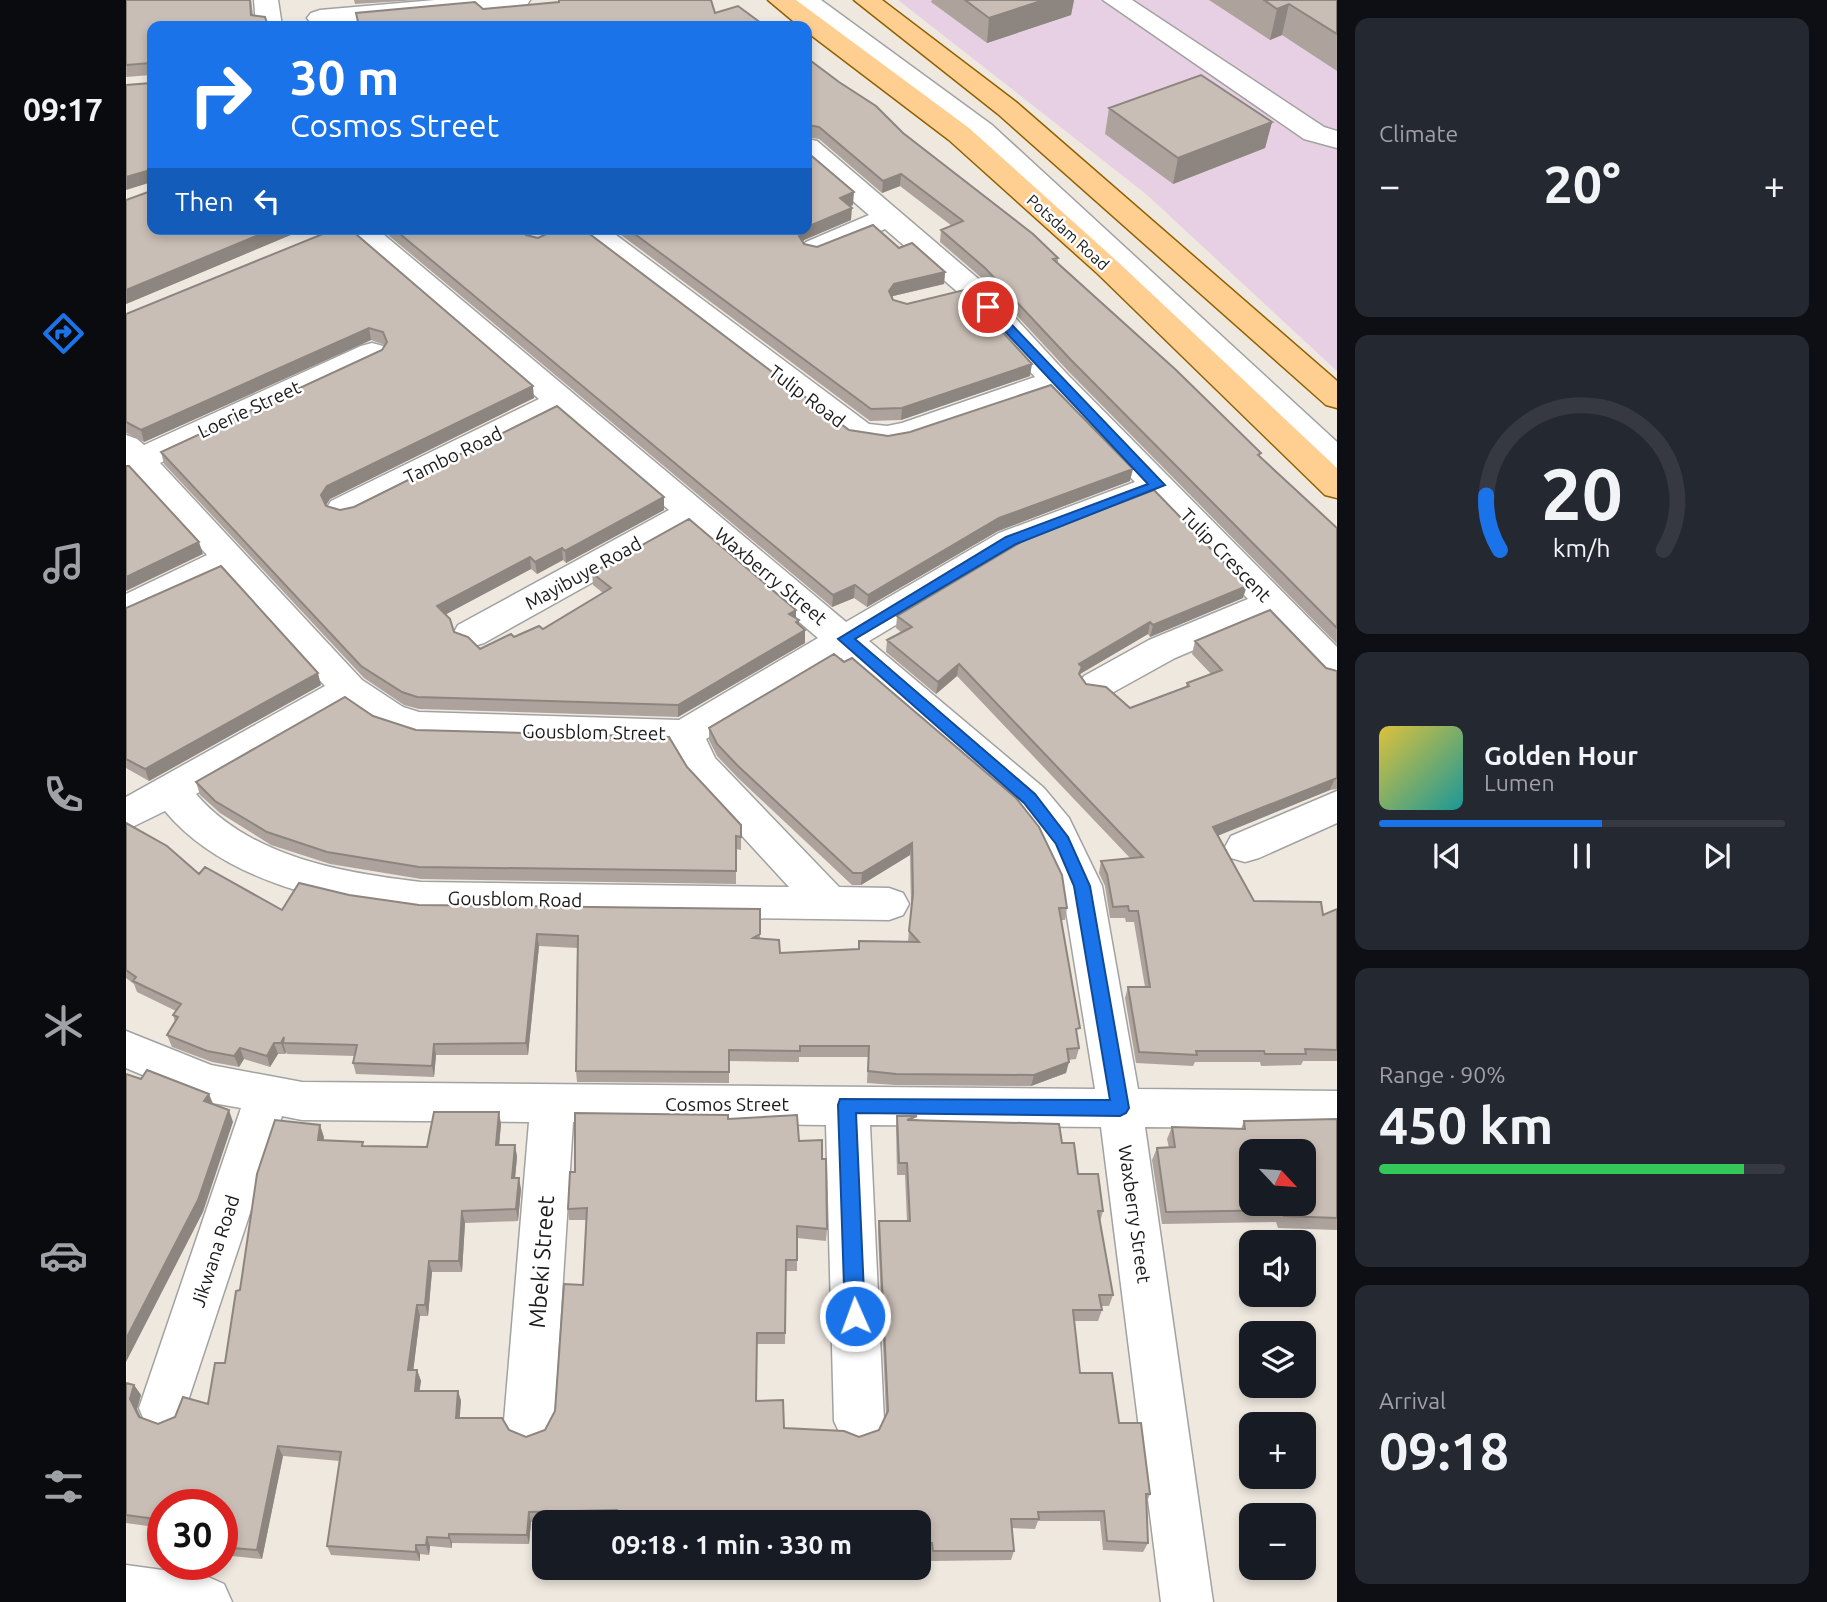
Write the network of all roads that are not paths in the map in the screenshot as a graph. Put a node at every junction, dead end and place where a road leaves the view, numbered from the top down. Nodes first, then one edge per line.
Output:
1 (266, 0) edge
2 (416, 0) edge
3 (517, 0) edge
4 (524, 0) edge
5 (780, 0) edge
6 (805, 0) edge
7 (838, 0) edge
8 (866, 0) edge
9 (1115, 0) edge
10 (320, 13) edge
11 (268, 21) edge
12 (411, 21) edge
13 (808, 21) edge
14 (812, 24) edge
15 (1337, 140) edge
16 (812, 151) edge
17 (888, 217) junction
18 (366, 235) edge
19 (598, 235) edge
20 (816, 248) edge
21 (971, 288) junction
22 (932, 298) edge
23 (372, 353) edge
24 (1056, 381) junction
25 (1335, 394) edge
26 (562, 400) junction
27 (1337, 430) edge
28 (130, 457) edge
29 (1337, 460) edge
30 (1158, 485) junction
31 (1337, 487) edge
32 (343, 509) edge
33 (695, 511) junction
34 (229, 559) junction
35 (1272, 603) junction
36 (126, 609) edge
37 (471, 634) dead end
38 (845, 639) junction
39 (1337, 669) edge
40 (1097, 685) edge
41 (349, 689) junction
42 (685, 734) junction
43 (171, 791) junction
44 (1337, 806) edge
45 (126, 815) edge
46 (1245, 847) dead end
47 (830, 904) junction
48 (889, 904) dead end
49 (126, 1049) edge
50 (267, 1095) junction
51 (552, 1103) junction
52 (847, 1105) junction
53 (1120, 1108) junction
54 (1337, 1110) edge
55 (163, 1408) dead end
56 (529, 1421) dead end
57 (859, 1421) dead end
58 (126, 1591) edge
59 (206, 1602) edge
60 (1187, 1602) edge

1 - 11 street
2 - 10 street
3 - 10 street
4 - 12 street
5 - 13 main road, Potsdam Road
6 - 29 street
7 - 27 street
8 - 25 main road
9 - 15 street
14 - 31 main road, Potsdam Road
16 - 17 street, Tulip Crescent
17 - 20 street
17 - 21 street, Tulip Crescent
18 - 26 street, Waxberry Street
19 - 24 street, Tulip Road
21 - 22 street
21 - 24 street, Tulip Crescent
23 - 28 street, Loerie Street
24 - 30 street, Tulip Crescent
26 - 32 street, Tambo Road
26 - 33 street, Waxberry Street
28 - 34 street, Gousblom Street
30 - 35 street, Tulip Crescent
30 - 38 street, Gousblom Street
33 - 37 street, Mayibuye Road
33 - 38 street, Waxberry Street
34 - 36 street
34 - 41 street, Gousblom Street
35 - 39 street, Tulip Crescent
35 - 40 street
38 - 42 street, Gousblom Street
38 - 53 street, Waxberry Street
41 - 42 street, Gousblom Street
41 - 43 street
42 - 47 street
43 - 45 street
43 - 47 street, Gousblom Road
44 - 46 street
47 - 48 street, Gousblom Road
49 - 50 street, Cosmos Street
50 - 51 street, Cosmos Street
50 - 55 street, Jikwana Road
51 - 52 street, Cosmos Street
51 - 56 street, Mbeki Street
52 - 53 street, Cosmos Street
52 - 57 street
53 - 54 street, Cosmos Street
53 - 60 street, Waxberry Street
58 - 59 street

